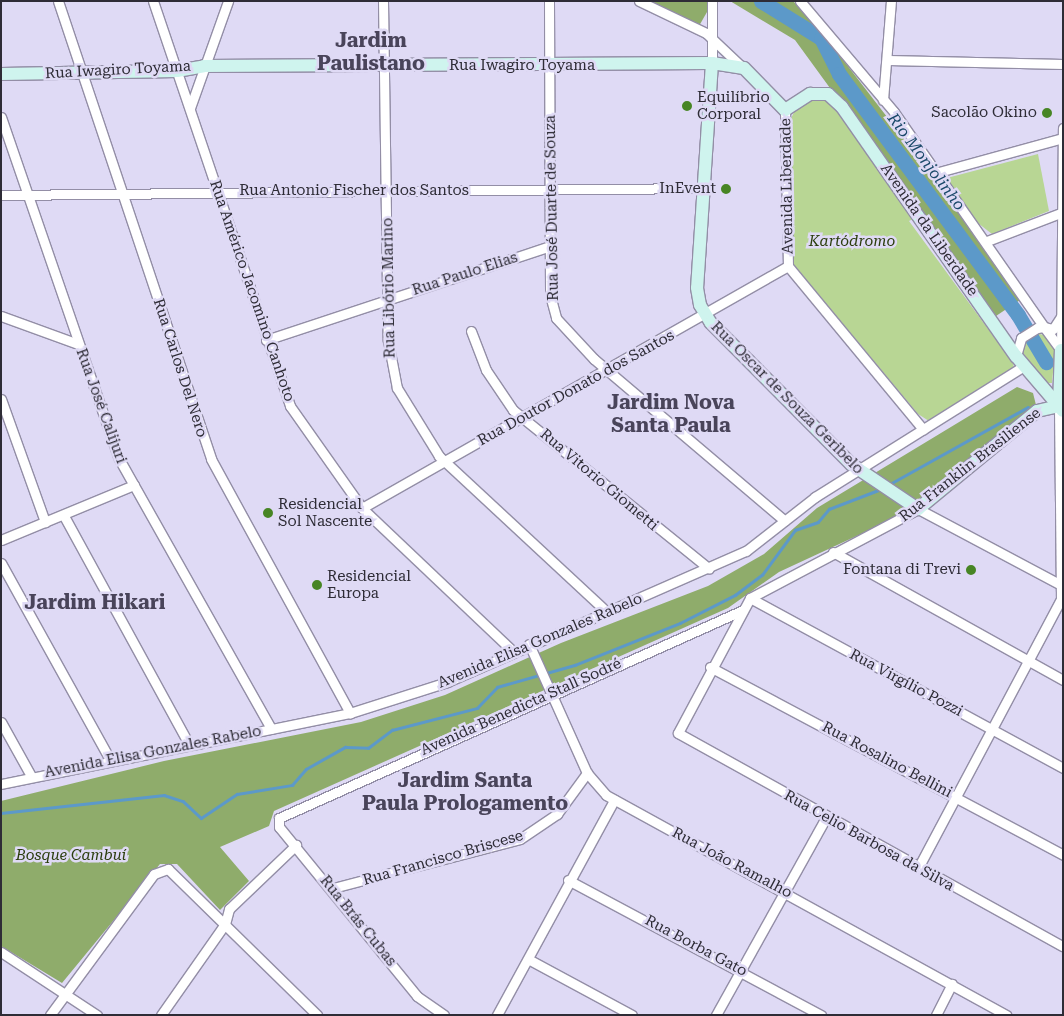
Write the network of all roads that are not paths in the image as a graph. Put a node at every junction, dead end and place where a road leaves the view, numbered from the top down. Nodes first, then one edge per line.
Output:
1 (58, 1) edge
2 (153, 1) edge
3 (228, 1) edge
4 (383, 1) edge
5 (549, 1) edge
6 (639, 1) edge
7 (712, 1) edge
8 (800, 1) edge
9 (891, 1) edge
10 (711, 38) junction
11 (888, 60) junction
12 (712, 63) junction
13 (1063, 64) edge
14 (204, 66) junction
15 (384, 66) junction
16 (550, 67) junction
17 (744, 68) junction
18 (177, 71) junction
19 (82, 73) junction
20 (1, 74) edge
21 (884, 100) junction
22 (190, 108) junction
23 (785, 110) junction
24 (2, 123) edge
25 (1063, 128) edge
26 (1062, 138) edge
27 (935, 173) junction
28 (706, 188) junction
29 (218, 190) junction
30 (552, 190) junction
31 (387, 191) junction
32 (123, 192) junction
33 (1, 195) edge
34 (27, 195) junction
35 (1062, 212) edge
36 (987, 241) junction
37 (550, 246) junction
38 (788, 266) junction
39 (387, 299) junction
40 (1062, 315) edge
41 (1, 316) edge
42 (705, 316) junction
43 (1044, 327) junction
44 (470, 331) dead end
45 (266, 340) junction
46 (78, 344) junction
47 (1062, 351) edge
48 (1016, 352) junction
49 (1024, 366) junction
50 (607, 370) junction
51 (1, 399) edge
52 (1061, 408) edge
53 (522, 418) junction
54 (923, 429) junction
55 (445, 462) junction
56 (859, 471) junction
57 (134, 485) junction
58 (362, 508) junction
59 (918, 509) junction
60 (64, 516) junction
61 (785, 521) junction
62 (45, 522) junction
63 (1, 540) edge
64 (1062, 546) edge
65 (834, 552) junction
66 (1, 563) edge
67 (709, 569) junction
68 (1062, 585) edge
69 (750, 598) junction
70 (605, 610) junction
71 (743, 610) junction
72 (529, 644) junction
73 (514, 652) junction
74 (1029, 662) junction
75 (710, 667) junction
76 (1063, 680) edge
77 (553, 692) junction
78 (350, 713) junction
79 (1, 722) edge
80 (271, 728) junction
81 (993, 730) junction
82 (189, 744) junction
83 (110, 760) junction
84 (1063, 768) edge
85 (587, 773) junction
86 (31, 776) junction
87 (1, 784) edge
88 (954, 797) junction
89 (614, 800) junction
90 (826, 817) junction
91 (278, 823) joint
92 (296, 844) junction
93 (1063, 855) edge
94 (918, 868) junction
95 (568, 880) junction
96 (333, 888) junction
97 (785, 891) junction
98 (225, 924) junction
99 (1063, 946) edge
100 (1, 952) edge
101 (528, 959) junction
102 (740, 970) junction
103 (952, 984) junction
104 (66, 993) junction
105 (50, 1015) edge
106 (97, 1015) edge
107 (161, 1015) edge
108 (317, 1015) edge
109 (444, 1015) edge
110 (497, 1015) edge
111 (632, 1015) edge
112 (716, 1015) edge
113 (821, 1015) edge
114 (936, 1015) edge
115 (1006, 1015) edge

1 - 19 street, Rua Carlos Del Nero
2 - 18 street, Rua Américo Jacomino Canhoto
3 - 14 street
4 - 15 street, Rua Libório Marino
5 - 16 street, Rua José Duarte de Souza
6 - 10 street, Avenida Liberdade
7 - 10 street, Rua Oscar de Souza Geribelo
8 - 21 street
9 - 11 street
10 - 12 street, Rua Oscar de Souza Geribelo
10 - 17 street, Avenida Liberdade
11 - 13 street
11 - 21 street
12 - 16 street, Rua Iwagiro Toyama
12 - 17 street, Rua Iwagiro Toyama
12 - 28 street, Rua Oscar de Souza Geribelo
14 - 15 street, Rua Iwagiro Toyama
14 - 18 street, Rua Iwagiro Toyama
14 - 22 street
15 - 16 street, Rua Iwagiro Toyama
15 - 31 street, Rua Libório Marino
16 - 30 street, Rua José Duarte de Souza
17 - 23 street, Avenida Liberdade
18 - 19 street, Rua Iwagiro Toyama
18 - 22 street, Rua Américo Jacomino Canhoto
19 - 20 street, Rua Iwagiro Toyama
19 - 32 street, Rua Carlos Del Nero
21 - 27 street
22 - 29 street, Rua Américo Jacomino Canhoto
23 - 38 street, Avenida Liberdade
23 - 48 street, Avenida da Liberdade
24 - 34 street, Rua José Calijuri
25 - 26 street
26 - 27 street
26 - 35 street
27 - 36 street
28 - 30 street, Rua Antonio Fischer dos Santos
28 - 42 street, Rua Oscar de Souza Geribelo
29 - 31 street, Rua Antonio Fischer dos Santos
29 - 32 street, Rua Antonio Fischer dos Santos
29 - 45 street, Rua Américo Jacomino Canhoto
30 - 31 street, Rua Antonio Fischer dos Santos
30 - 37 street, Rua José Duarte de Souza
31 - 39 street, Rua Libório Marino
32 - 34 street, Rua Antonio Fischer dos Santos
32 - 78 street, Rua Carlos Del Nero
33 - 34 street, Rua Antonio Fischer dos Santos
34 - 46 street, Rua José Calijuri
35 - 36 street
35 - 40 street
36 - 43 street
37 - 39 street, Rua Paulo Elias
37 - 50 street, Rua José Duarte de Souza
38 - 42 street, Rua Doutor Donato dos Santos
38 - 54 street, Avenida Liberdade
39 - 45 street, Rua Paulo Elias
39 - 55 street, Rua Libório Marino
40 - 43 street
40 - 47 street
41 - 46 street
42 - 50 street, Rua Doutor Donato dos Santos
42 - 56 street, Rua Oscar de Souza Geribelo
43 - 47 street
43 - 48 street
44 - 53 street, Rua Vitorio Giometti
45 - 58 street, Rua Américo Jacomino Canhoto
46 - 57 street, Rua José Calijuri
47 - 52 street
48 - 49 street, Avenida da Liberdade
49 - 52 street, Avenida da Liberdade
49 - 54 street, Avenida Elisa Gonzales Rabelo
50 - 53 street, Rua Doutor Donato dos Santos
50 - 61 street, Rua José Duarte de Souza
51 - 62 street
52 - 59 street, Rua Franklin Brasiliense
52 - 64 street
53 - 55 street, Rua Doutor Donato dos Santos
53 - 67 street, Rua Vitorio Giometti
54 - 56 street, Avenida Elisa Gonzales Rabelo
55 - 58 street, Rua Doutor Donato dos Santos
55 - 70 street, Rua Libório Marino
56 - 59 street, Rua Oscar de Souza Geribelo
56 - 61 street, Avenida Elisa Gonzales Rabelo
57 - 60 street
57 - 80 street, Rua José Calijuri
58 - 73 street, Rua Américo Jacomino Canhoto
59 - 65 street, Rua Franklin Brasiliense
59 - 68 street, Rua Oscar de Souza Geribelo
60 - 62 street
60 - 82 street
61 - 67 street, Avenida Elisa Gonzales Rabelo
62 - 63 street
64 - 68 street
65 - 69 street, Rua Franklin Brasiliense
65 - 74 street
66 - 83 street
67 - 70 street, Avenida Elisa Gonzales Rabelo
68 - 74 street
69 - 71 street
69 - 81 street, Rua Virgílio Pozzi
70 - 72 street, Avenida Elisa Gonzales Rabelo
71 - 75 street
71 - 77 street, Avenida Benedicta Stall Sodré
72 - 73 street, Avenida Elisa Gonzales Rabelo
72 - 77 street, Rua João Ramalho
73 - 78 street, Avenida Elisa Gonzales Rabelo
74 - 76 street
74 - 81 street
75 - 88 street, Rua Rosalino Bellini
75 - 90 street, Rua Celio Barbosa da Silva
77 - 85 street, Rua João Ramalho
77 - 91 street, Avenida Benedicta Stall Sodré
78 - 80 street, Avenida Elisa Gonzales Rabelo
79 - 86 street
80 - 82 street, Avenida Elisa Gonzales Rabelo
81 - 84 street, Rua Virgílio Pozzi
81 - 88 street
82 - 83 street, Avenida Elisa Gonzales Rabelo
83 - 86 street, Avenida Elisa Gonzales Rabelo
85 - 89 street, Rua João Ramalho
85 - 96 street, Rua Francisco Briscese
86 - 87 street, Avenida Elisa Gonzales Rabelo
88 - 93 street, Rua Rosalino Bellini
88 - 94 street
89 - 95 street
89 - 97 street, Rua João Ramalho
90 - 94 street, Rua Celio Barbosa da Silva
90 - 97 street
91 - 92 street, Rua Brás Cubas
92 - 96 street, Rua Brás Cubas
92 - 98 street
94 - 99 street, Rua Celio Barbosa da Silva
95 - 101 street
95 - 102 street, Rua Borba Gato
96 - 109 street, Rua Brás Cubas
97 - 102 street
97 - 103 street, Rua João Ramalho
98 - 104 street
98 - 107 street
98 - 108 street
100 - 104 street
101 - 110 street
101 - 111 street
102 - 112 street
102 - 113 street, Rua Borba Gato
103 - 114 street
103 - 115 street, Rua João Ramalho
104 - 105 street
104 - 106 street

